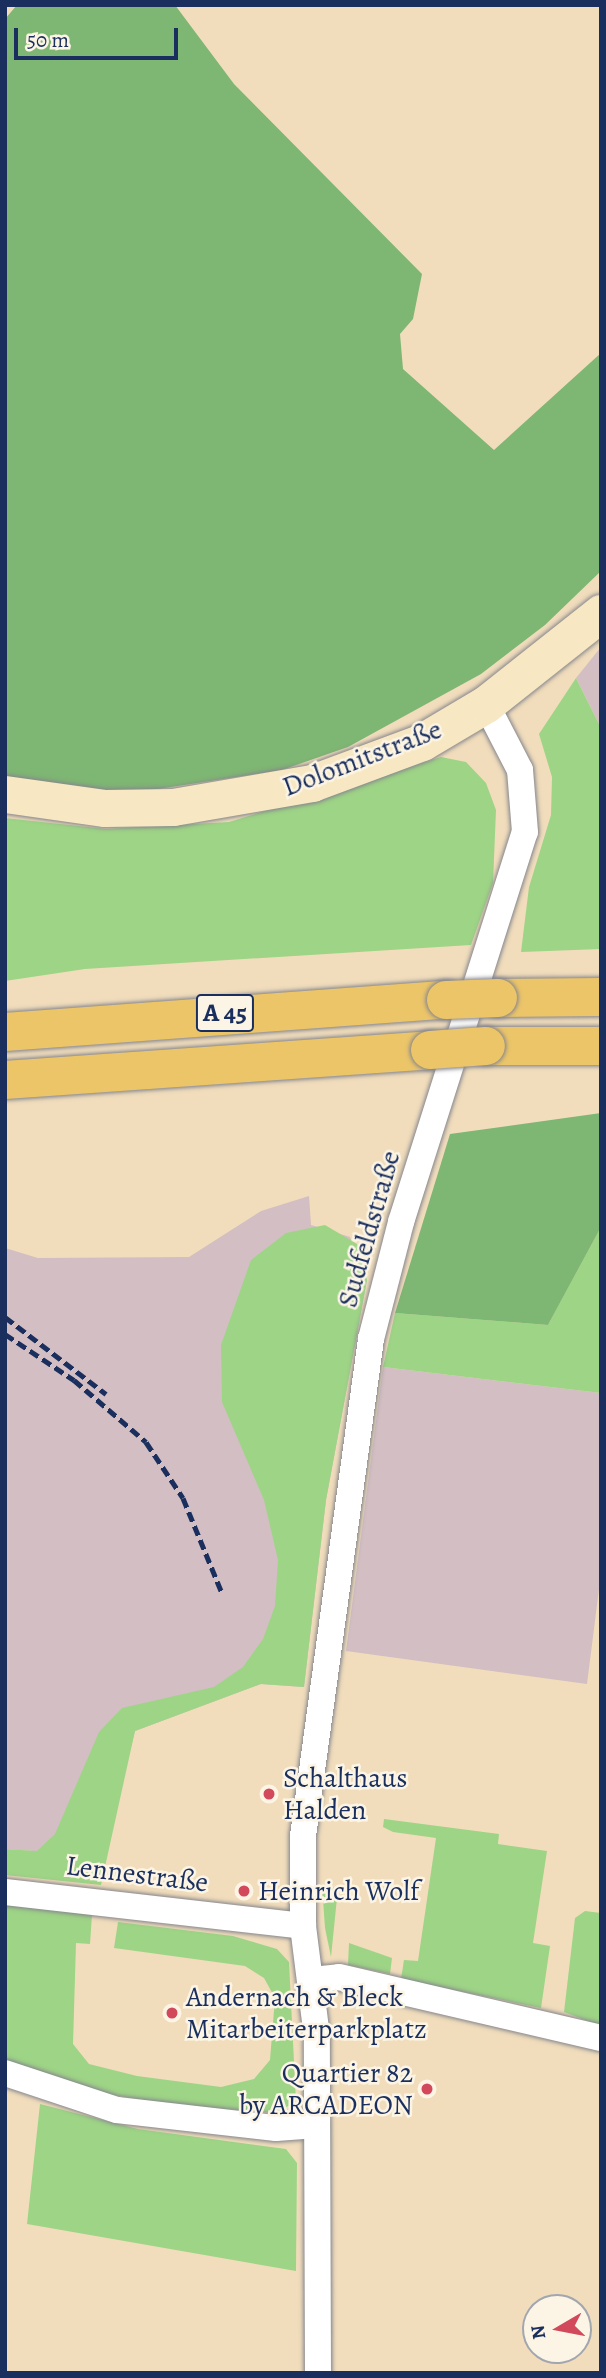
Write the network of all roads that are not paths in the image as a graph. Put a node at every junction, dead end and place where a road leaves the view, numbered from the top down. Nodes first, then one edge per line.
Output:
1 (601, 613) edge
2 (486, 704) junction
3 (5, 794) edge
4 (601, 997) edge
5 (5, 1032) edge
6 (601, 1046) edge
7 (5, 1080) edge
8 (5, 1892) edge
9 (303, 1926) junction
10 (312, 1980) junction
11 (601, 2038) edge
12 (5, 2073) edge
13 (317, 2125) junction
14 (318, 2373) edge

1 - 2 street, Dolomitstraße
2 - 3 street, Dolomitstraße
2 - 9 street, Sudfeldstraße
4 - 5 highway, A 45, bridge
6 - 7 highway, A 45, bridge
8 - 9 street, Lennestraße
9 - 10 street, Sudfeldstraße
10 - 11 street
10 - 13 street, Sudfeldstraße
12 - 13 street
13 - 14 street, Sudfeldstraße

